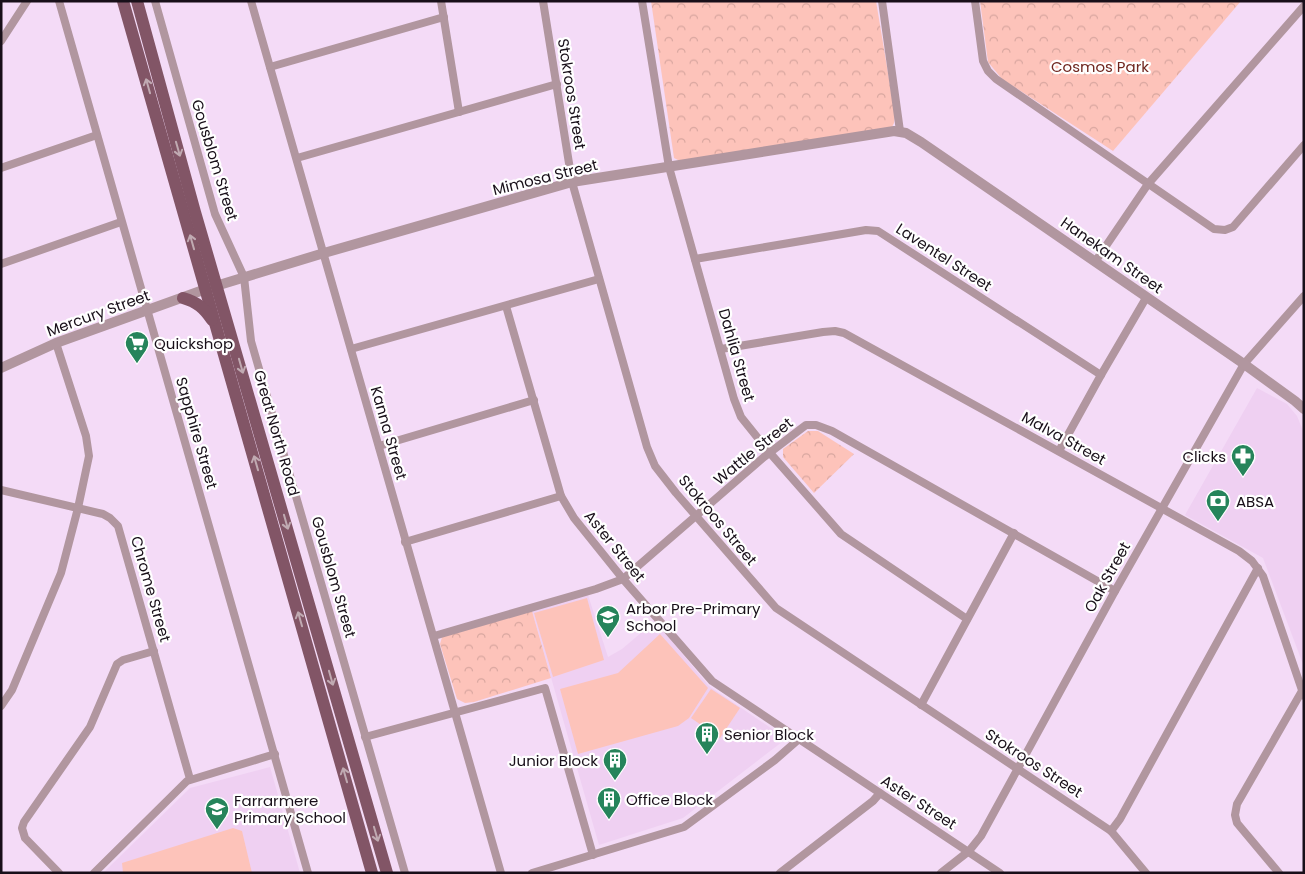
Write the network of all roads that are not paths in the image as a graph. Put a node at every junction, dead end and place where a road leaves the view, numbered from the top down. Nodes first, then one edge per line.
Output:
1 (27, 1) edge
2 (58, 1) edge
3 (123, 1) edge
4 (137, 1) edge
5 (155, 1) edge
6 (251, 1) edge
7 (441, 1) edge
8 (543, 1) edge
9 (642, 1) edge
10 (882, 1) edge
11 (975, 1) edge
12 (1304, 6) edge
13 (444, 17) junction
14 (1, 41) edge
15 (270, 67) junction
16 (557, 84) junction
17 (459, 112) junction
18 (900, 131) junction
19 (97, 135) junction
20 (1304, 145) edge
21 (297, 158) junction
22 (669, 167) junction
23 (1, 168) edge
24 (572, 182) junction
25 (1148, 184) junction
26 (121, 222) junction
27 (324, 253) junction
28 (695, 259) junction
29 (1095, 262) junction
30 (1, 264) edge
31 (244, 277) junction
32 (599, 279) junction
33 (211, 287) junction
34 (1304, 296) edge
35 (183, 298) junction
36 (1146, 298) junction
37 (506, 306) junction
38 (148, 310) junction
39 (217, 326) junction
40 (56, 343) junction
41 (351, 349) junction
42 (720, 349) junction
43 (1244, 364) junction
44 (1, 368) edge
45 (1101, 375) junction
46 (534, 400) junction
47 (1304, 408) edge
48 (379, 446) junction
49 (1060, 451) junction
50 (770, 452) junction
51 (1, 490) edge
52 (561, 496) junction
53 (78, 508) junction
54 (1161, 508) junction
55 (696, 516) junction
56 (1014, 533) junction
57 (405, 542) junction
58 (1258, 568) junction
59 (623, 579) junction
60 (305, 588) junction
61 (1115, 591) junction
62 (292, 592) junction
63 (967, 619) junction
64 (434, 636) junction
65 (154, 652) junction
66 (1303, 693) edge
67 (920, 705) junction
68 (1, 706) edge
69 (455, 713) junction
70 (366, 736) junction
71 (799, 739) junction
72 (275, 754) junction
73 (1018, 770) junction
74 (190, 779) junction
75 (880, 793) junction
76 (1111, 831) junction
77 (969, 851) junction
78 (593, 855) junction
79 (58, 873) edge
80 (94, 873) edge
81 (308, 873) edge
82 (372, 873) edge
83 (387, 873) edge
84 (405, 873) edge
85 (501, 873) edge
86 (532, 873) edge
87 (780, 873) edge
88 (941, 873) edge
89 (1000, 873) edge
90 (1146, 873) edge
91 (1279, 873) edge

1 - 14 street
2 - 19 street, Sapphire Street
33 -> 3 main road, Great North Road
4 -> 33 main road, Great North Road
5 - 31 street, Gousblom Street
6 - 15 street, Kanna Street
7 - 13 street
8 - 16 street, Stokroos Street
9 - 22 street, Dahlia Street
10 - 18 street
11 - 25 street
12 - 25 street
13 - 15 street
13 - 17 street
15 - 21 street, Kanna Street
16 - 17 street
16 - 24 street, Stokroos Street
17 - 21 street
18 - 22 street, Mimosa Street
18 - 29 street, Hanekam Street
19 - 23 street
19 - 26 street, Sapphire Street
20 - 25 street
21 - 27 street, Kanna Street
22 - 24 street, Mimosa Street
22 - 28 street, Dahlia Street
24 - 27 street, Mimosa Street
24 - 32 street, Stokroos Street
25 - 29 street
26 - 30 street
26 - 38 street, Sapphire Street
27 - 31 street, Mimosa Street
27 - 41 street, Kanna Street
28 - 42 street, Dahlia Street
28 - 45 street, Laventel Street
29 - 36 street, Hanekam Street
31 - 33 street, Mimosa Street
31 - 70 street, Gousblom Street
32 - 37 street
32 - 55 street, Stokroos Street
33 - 35 street, Mercury Street
33 - 39 main road, Great North Road
33 -> 60 main road, Great North Road
34 - 43 street, Oak Street
35 - 38 street, Mercury Street
35 - 39 main road
36 - 43 street, Hanekam Street
36 - 45 street
37 - 41 street
37 - 46 street, Aster Street
38 - 40 street, Mercury Street
38 - 72 street, Sapphire Street
62 -> 39 main road, Great North Road
40 - 44 street, Mercury Street
40 - 53 street
41 - 48 street, Kanna Street
42 - 49 street, Malva Street
42 - 50 street, Dahlia Street
43 - 47 street, Hanekam Street
43 - 54 street, Oak Street
45 - 49 street
46 - 48 street
46 - 52 street, Aster Street
48 - 57 street, Kanna Street
49 - 54 street, Malva Street
50 - 55 street, Wattle Street
50 - 56 street, Wattle Street
50 - 63 street, Dahlia Street
51 - 53 street, Chrome Street
52 - 57 street
52 - 59 street, Aster Street
53 - 65 street, Chrome Street
53 - 68 street
54 - 58 street, Malva Street
54 - 61 street, Oak Street
55 - 59 street, Wattle Street
55 - 67 street, Stokroos Street
56 - 61 street, Wattle Street
56 - 63 street
57 - 64 street, Kanna Street
58 - 66 street, Malva Street
58 - 76 street
59 - 64 street, Wattle Street
59 - 71 street, Aster Street
60 - 62 main road
60 -> 83 main road, Great North Road
61 - 73 street, Oak Street
82 -> 62 main road, Great North Road
63 - 67 street
64 - 69 street, Kanna Street
65 - 74 street, Chrome Street
65 - 79 street
66 - 91 street
67 - 73 street, Stokroos Street
69 - 70 street
69 - 78 street
69 - 85 street, Kanna Street
70 - 84 street, Gousblom Street
71 - 75 street, Aster Street
71 - 78 street
72 - 74 street
72 - 81 street, Sapphire Street
73 - 76 street, Stokroos Street
73 - 77 street, Oak Street
74 - 80 street
75 - 77 street, Aster Street
75 - 87 street
76 - 90 street, Stokroos Street
77 - 88 street, Oak Street
77 - 89 street, Aster Street
78 - 86 street

